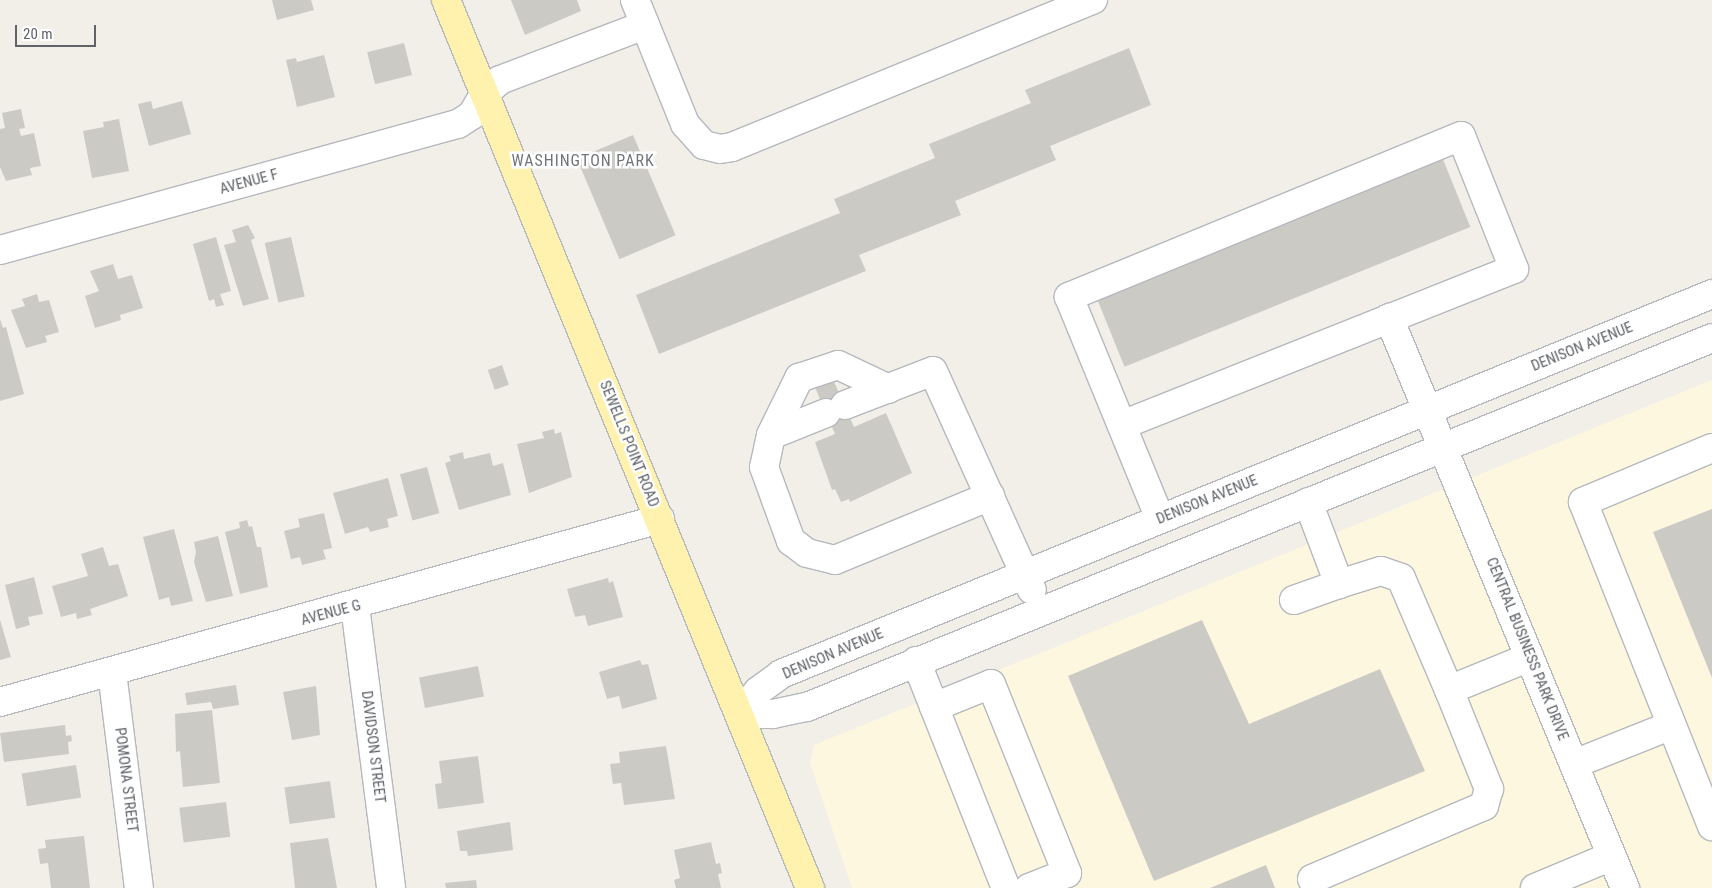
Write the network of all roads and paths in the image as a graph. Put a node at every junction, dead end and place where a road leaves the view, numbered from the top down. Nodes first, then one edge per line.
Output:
1 (446, 0) edge
2 (635, 0) edge
3 (1093, 0) edge
4 (645, 25) junction
5 (484, 94) junction
6 (0, 250) edge
7 (1712, 294) edge
8 (1389, 318) junction
9 (1712, 338) edge
10 (889, 389) junction
11 (1428, 410) junction
12 (1122, 425) junction
13 (770, 435) junction
14 (1444, 447) junction
15 (1712, 448) edge
16 (990, 496) junction
17 (1308, 502) junction
18 (660, 519) junction
19 (1160, 519) junction
20 (1025, 574) junction
21 (1339, 584) junction
22 (1294, 600) dead end
23 (355, 606) junction
24 (1041, 610) junction
25 (1530, 657) junction
26 (916, 661) junction
27 (112, 672) junction
28 (1449, 690) junction
29 (0, 702) edge
30 (934, 707) junction
31 (739, 714) junction
32 (1672, 725) junction
33 (1574, 764) junction
34 (1712, 826) edge
35 (1612, 856) junction
36 (1312, 879) dead end
37 (139, 888) edge
38 (391, 888) edge
39 (810, 888) edge
40 (1006, 888) edge
41 (1029, 888) edge
42 (1535, 888) edge
43 (1625, 888) edge

1 - 5 main road, SEWELLS POINT ROAD
2 - 4 street
3 - 4 street
4 - 5 street
5 - 6 street, AVENUE F
5 - 18 main road, SEWELLS POINT ROAD
7 - 11 street, DENISON AVENUE
8 - 11 street, CENTRAL BUSINESS PARK DRIVE
8 - 12 street
8 - 12 street
9 - 14 street
10 - 13 street
10 - 13 street
10 - 16 street
11 - 14 street, CENTRAL BUSINESS PARK DRIVE
11 - 19 street, DENISON AVENUE
12 - 19 street
13 - 16 street
14 - 17 street
14 - 25 street, CENTRAL BUSINESS PARK DRIVE
15 - 32 street
16 - 20 street
17 - 21 street
17 - 24 street
18 - 23 street, AVENUE G
18 - 31 main road, SEWELLS POINT ROAD
19 - 20 street, DENISON AVENUE
20 - 24 street
20 - 31 street, DENISON AVENUE
21 - 22 street
21 - 28 street
23 - 27 street, AVENUE G
23 - 38 street, DAVIDSON STREET
24 - 26 street
25 - 28 street
25 - 33 street, CENTRAL BUSINESS PARK DRIVE
26 - 30 street
26 - 31 street
27 - 29 street, AVENUE G
27 - 37 street, POMONA STREET
28 - 36 street
30 - 40 street
30 - 41 street
31 - 39 main road, SEWELLS POINT ROAD
32 - 33 street
32 - 34 street
33 - 35 street, CENTRAL BUSINESS PARK DRIVE
35 - 42 street
35 - 43 street, CENTRAL BUSINESS PARK DRIVE

